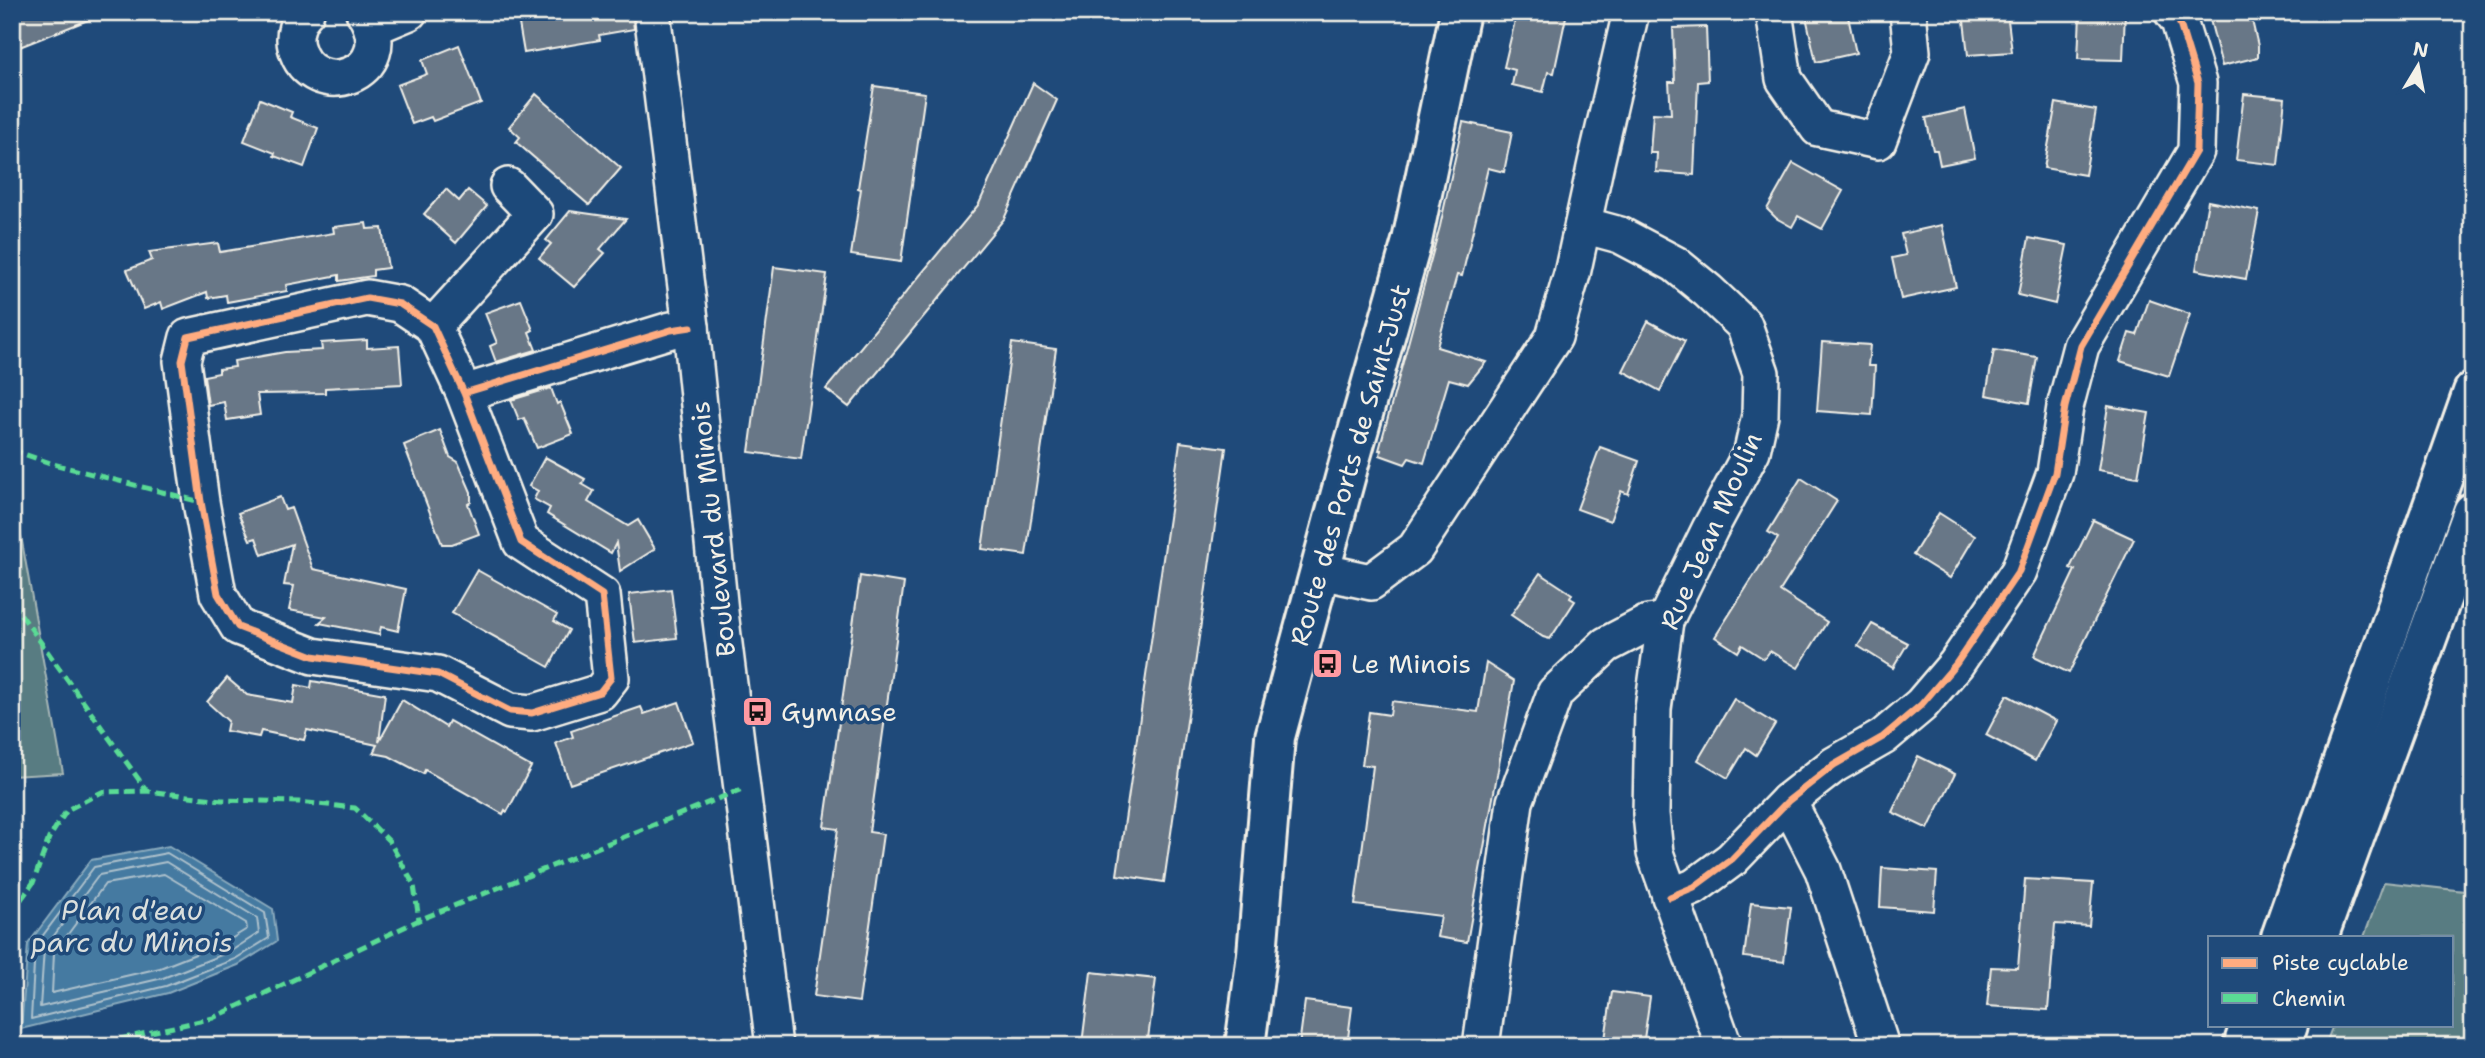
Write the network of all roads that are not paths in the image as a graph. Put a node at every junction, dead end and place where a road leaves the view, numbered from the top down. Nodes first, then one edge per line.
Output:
1 (306, 12) edge
2 (409, 12) edge
3 (652, 12) edge
4 (1460, 12) edge
5 (1632, 12) edge
6 (1774, 12) edge
7 (1908, 12) edge
8 (2172, 12) edge
9 (368, 19) edge
10 (508, 186) dead end
11 (1583, 225) junction
12 (433, 326) junction
13 (691, 327) junction
14 (2473, 392) edge
15 (464, 393) junction
16 (2473, 512) edge
17 (1320, 571) junction
18 (1665, 621) junction
19 (1788, 801) junction
20 (1670, 897) junction
21 (2281, 936) edge
22 (2318, 936) edge
23 (2250, 1026) edge
24 (2288, 1026) edge
25 (1719, 1043) edge
26 (774, 1046) edge
27 (1245, 1046) edge
28 (1481, 1046) edge
29 (1881, 1046) edge
30 (2243, 1046) edge
31 (2281, 1046) edge

1 - 9 street
2 - 9 street
3 - 13 street, Boulevard du Minois
4 - 17 main road, Route des Ports de Saint-Just
5 - 11 street
6 - 7 street
8 - 19 street
10 - 12 street
11 - 17 street
11 - 18 street, Rue Jean Moulin
12 - 15 street
12 - 15 street
13 - 15 street
13 - 26 street, Boulevard du Minois
14 - 21 main road
16 - 22 main road
17 - 27 main road, Route des Ports de Saint-Just
18 - 20 street, Rue Jean Moulin
18 - 28 street
19 - 20 street
19 - 29 street
20 - 25 street, Rue Jean Moulin
23 - 30 main road
24 - 31 main road

